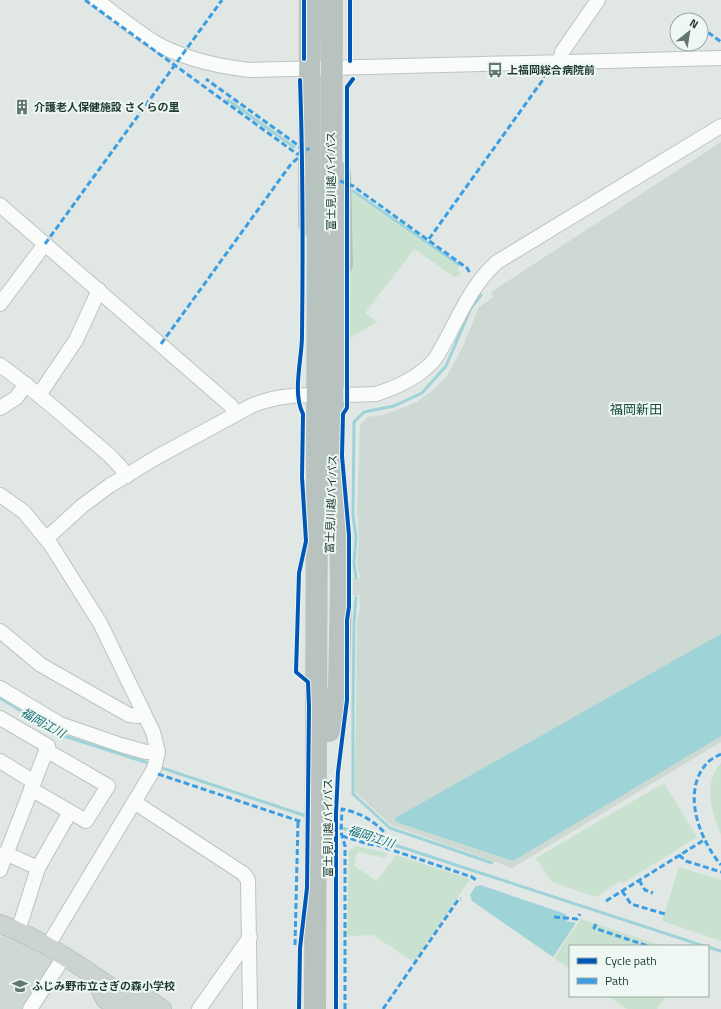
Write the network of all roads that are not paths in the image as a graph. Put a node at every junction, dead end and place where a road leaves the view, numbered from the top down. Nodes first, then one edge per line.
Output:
1 (96, 0) edge
2 (310, 0) edge
3 (319, 0) edge
4 (332, 0) edge
5 (342, 0) edge
6 (598, 0) edge
7 (721, 58) edge
8 (560, 63) junction
9 (342, 69) junction
10 (309, 70) junction
11 (721, 126) edge
12 (0, 205) edge
13 (324, 209) junction
14 (45, 244) junction
15 (99, 290) junction
16 (0, 304) edge
17 (332, 332) junction
18 (0, 365) edge
19 (26, 384) junction
20 (39, 395) junction
21 (320, 395) junction
22 (0, 408) edge
23 (236, 413) junction
24 (127, 476) junction
25 (1, 498) edge
26 (47, 538) junction
27 (0, 631) edge
28 (0, 688) edge
29 (144, 713) junction
30 (0, 718) edge
31 (46, 750) junction
32 (0, 761) edge
33 (156, 761) junction
34 (32, 786) junction
35 (134, 802) junction
36 (70, 812) junction
37 (322, 817) junction
38 (5, 853) junction
39 (38, 868) junction
40 (0, 870) edge
41 (316, 889) junction
42 (0, 924) edge
43 (18, 931) junction
44 (250, 937) junction
45 (47, 947) junction
46 (64, 957) junction
47 (95, 976) junction
48 (30, 1009) edge
49 (119, 1009) edge
50 (143, 1009) edge
51 (162, 1009) edge
52 (199, 1009) edge
53 (250, 1009) edge
54 (306, 1009) edge
55 (315, 1009) edge
56 (327, 1009) edge

1 - 10 street
2 - 10 highway
3 - 13 highway, 富士見川越バイパス
4 - 13 highway, 富士見川越バイパス, bridge
5 - 9 highway
6 - 8 street
7 - 8 street
8 - 9 street
9 - 10 street
9 - 17 highway
10 - 21 highway
11 - 21 street
12 - 14 street
13 - 17 highway, 富士見川越バイパス
13 - 21 highway, 富士見川越バイパス
14 - 15 street
14 - 16 street
15 - 20 street
15 - 23 street
17 - 21 highway, 富士見川越バイパス
18 - 19 street
19 - 20 street
19 - 22 street
20 - 24 street
21 - 23 street
21 - 37 highway, 富士見川越バイパス
21 - 37 highway, 富士見川越バイパス
23 - 24 street
24 - 26 street
25 - 26 street
26 - 29 street
27 - 29 street
28 - 33 street
29 - 33 street
30 - 31 street
31 - 34 street
31 - 36 street
32 - 34 street
33 - 35 street
34 - 36 street
34 - 38 street
35 - 44 street
35 - 45 street
36 - 39 street
37 - 41 highway, 富士見川越バイパス
37 - 56 highway, 富士見川越バイパス
38 - 39 street
38 - 40 street
39 - 43 street
41 - 54 main road
41 - 55 highway, 富士見川越バイパス
42 - 43 main road
43 - 45 main road
44 - 52 street
44 - 53 street
45 - 46 main road
46 - 47 main road
46 - 48 street
47 - 49 main road
47 - 50 main road
47 - 51 main road

